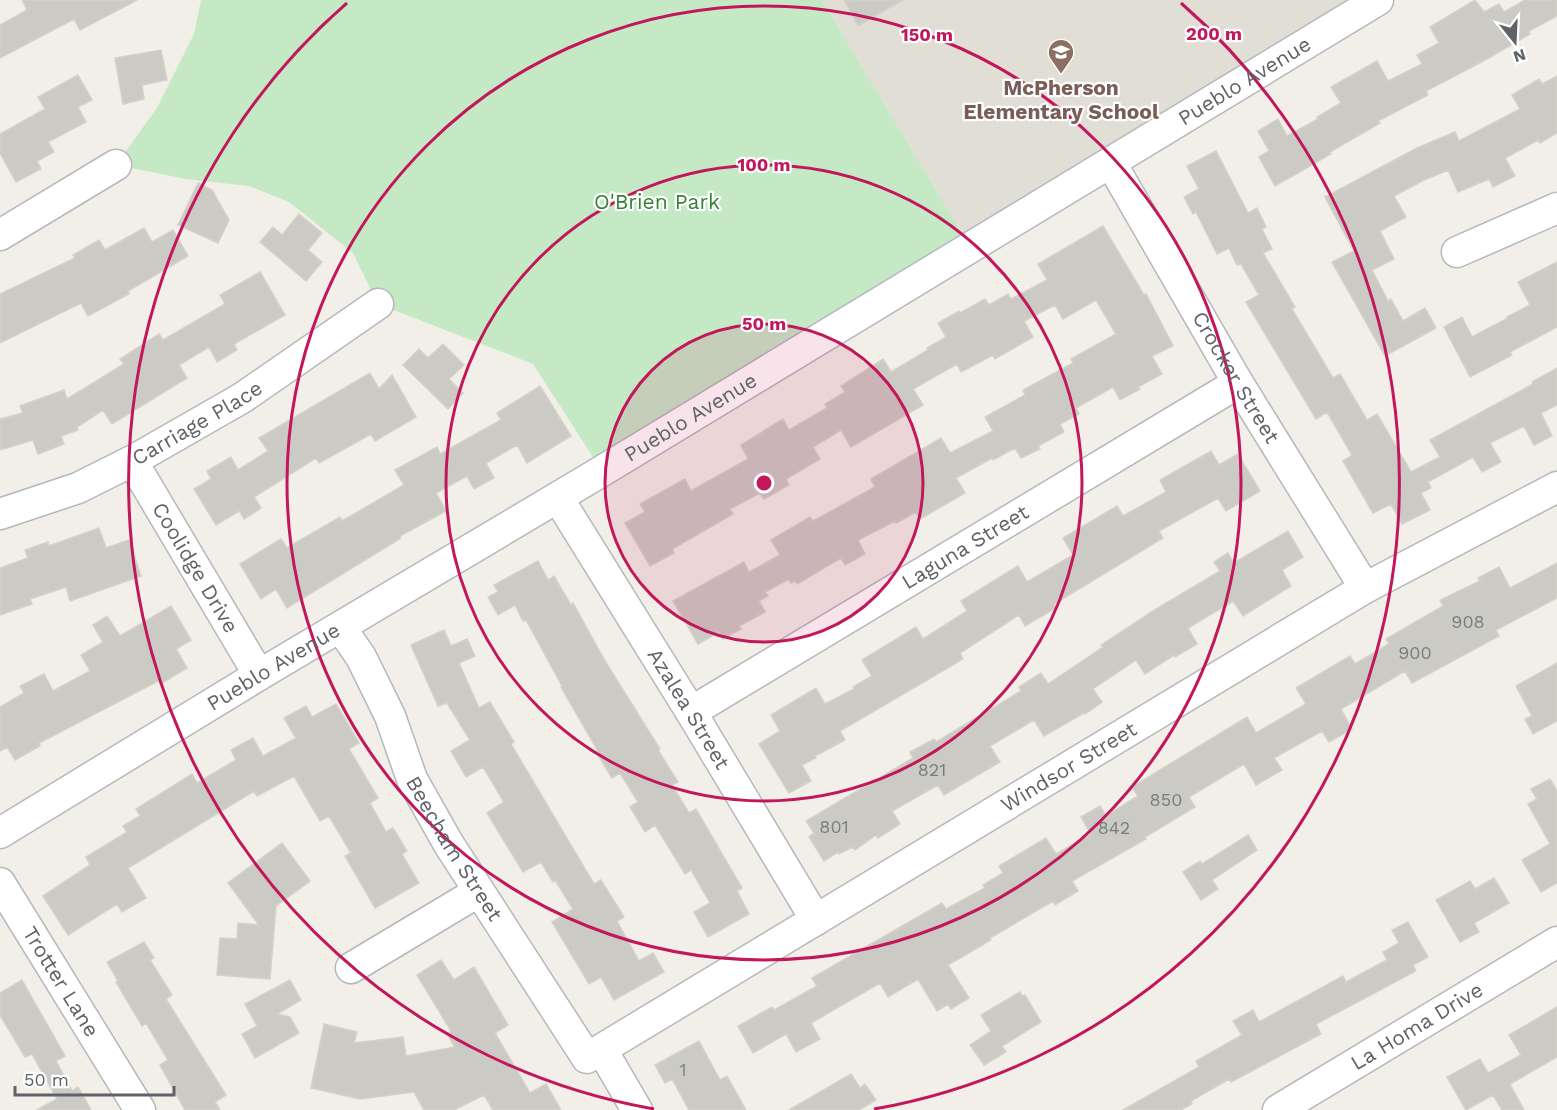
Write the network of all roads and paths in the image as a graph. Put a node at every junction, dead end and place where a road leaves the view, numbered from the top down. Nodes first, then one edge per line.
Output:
1 (1378, 0) edge
2 (1111, 163) junction
3 (116, 165) dead end
4 (1557, 208) edge
5 (0, 235) edge
6 (1457, 252) dead end
7 (378, 304) dead end
8 (1238, 383) junction
9 (132, 461) junction
10 (1557, 486) edge
11 (558, 498) junction
12 (0, 514) edge
13 (1365, 588) junction
14 (341, 628) junction
15 (259, 675) junction
16 (691, 712) junction
17 (0, 833) edge
18 (0, 883) edge
19 (478, 892) junction
20 (816, 921) junction
21 (1557, 942) edge
22 (351, 968) dead end
23 (594, 1054) junction
24 (140, 1110) edge
25 (637, 1110) edge
26 (1278, 1110) edge

1 - 2 street, Pueblo Avenue
2 - 8 street, Crocker Street
2 - 11 street, Pueblo Avenue
3 - 5 street
4 - 6 street
7 - 9 street, Carriage Place
8 - 13 street, Crocker Street
8 - 16 street, Laguna Street
9 - 12 street, Carriage Place
9 - 15 street, Coolidge Drive
10 - 13 street, Windsor Street
11 - 14 street, Pueblo Avenue
11 - 16 street, Azalea Street
13 - 20 street, Windsor Street
14 - 15 street, Pueblo Avenue
14 - 19 street, Beecham Street
15 - 17 street, Pueblo Avenue
16 - 20 street, Azalea Street
18 - 24 street, Trotter Lane
19 - 22 street
19 - 23 street, Beecham Street
20 - 23 street, Windsor Street
21 - 26 street, La Homa Drive
23 - 25 street, Beecham Street

